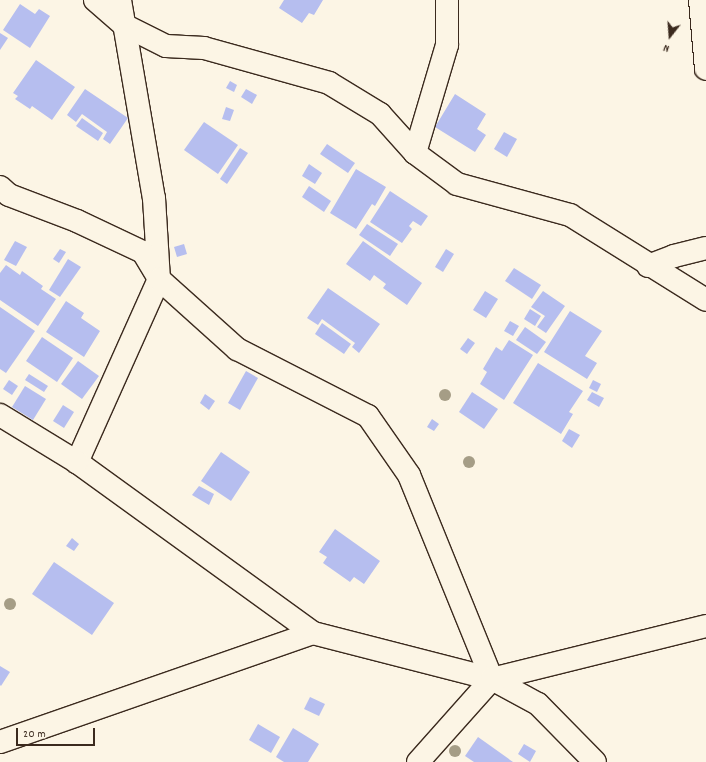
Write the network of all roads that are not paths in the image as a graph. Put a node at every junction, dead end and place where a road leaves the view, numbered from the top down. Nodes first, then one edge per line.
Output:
1 (95, 0) edge
2 (120, 0) edge
3 (446, 0) edge
4 (700, 0) edge
5 (124, 25) junction
6 (706, 70) edge
7 (415, 153) junction
8 (0, 186) edge
9 (706, 248) edge
10 (648, 266) junction
11 (159, 279) junction
12 (706, 300) edge
13 (0, 415) edge
14 (77, 462) junction
15 (706, 626) edge
16 (313, 632) junction
17 (492, 679) junction
18 (0, 742) edge
19 (418, 762) edge
20 (595, 762) edge

1 - 5 street
2 - 5 street
3 - 7 street
4 - 6 street
5 - 7 street
5 - 11 street
7 - 10 street
8 - 11 street
9 - 10 street
10 - 12 street
11 - 14 street
11 - 17 street
13 - 14 street
14 - 16 street
15 - 17 street
16 - 17 street
16 - 18 street
17 - 19 street
17 - 20 street

